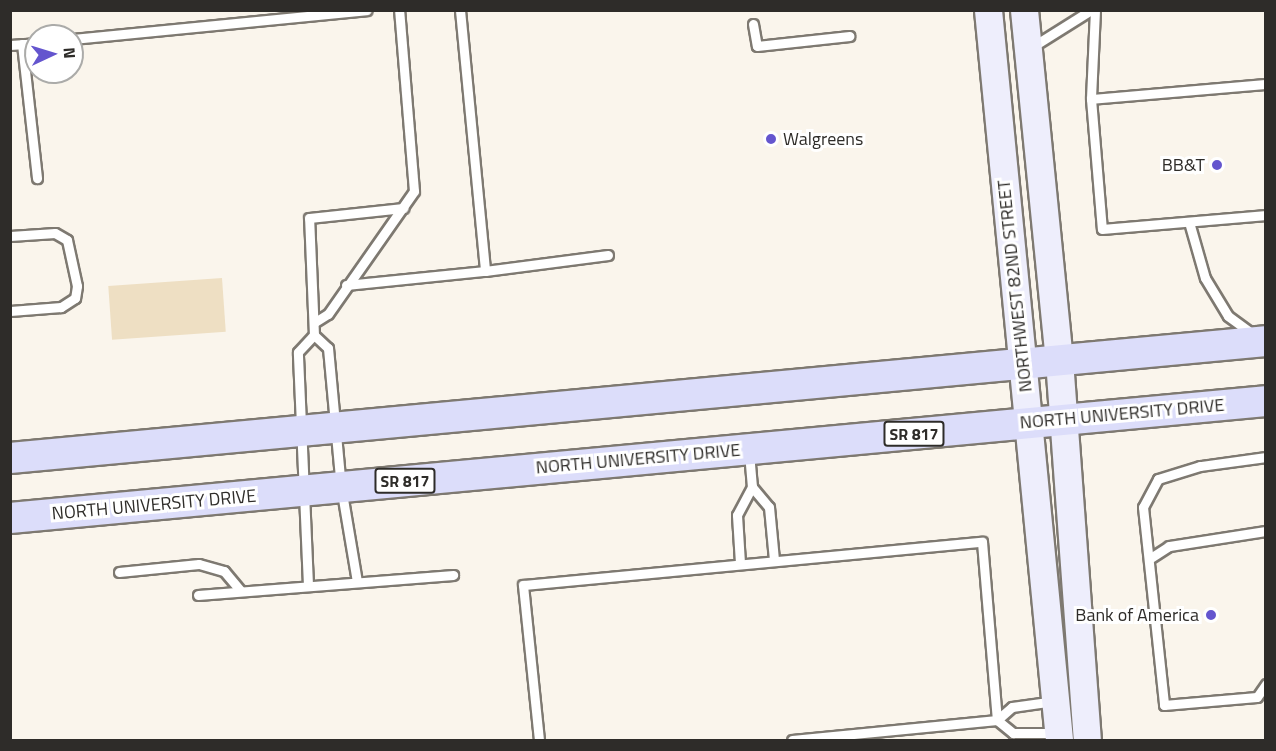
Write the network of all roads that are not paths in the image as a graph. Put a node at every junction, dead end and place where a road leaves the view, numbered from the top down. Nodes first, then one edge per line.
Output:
1 (367, 10) edge
2 (399, 10) edge
3 (460, 10) edge
4 (988, 10) edge
5 (1024, 10) edge
6 (1093, 10) edge
7 (753, 24) dead end
8 (849, 36) dead end
9 (84, 38) edge
10 (22, 44) joint
11 (10, 45) edge
12 (1028, 50) junction
13 (1266, 84) edge
14 (1091, 99) junction
15 (37, 178) dead end
16 (403, 208) junction
17 (1266, 215) edge
18 (1190, 222) junction
19 (10, 236) edge
20 (608, 255) dead end
21 (485, 271) junction
22 (346, 285) junction
23 (10, 311) edge
24 (315, 322) junction
25 (314, 335) junction
26 (1264, 341) edge
27 (1059, 360) junction
28 (1022, 364) junction
29 (1266, 401) edge
30 (1064, 420) junction
31 (1029, 423) junction
32 (334, 428) junction
33 (303, 430) junction
34 (748, 449) junction
35 (1266, 457) edge
36 (10, 458) edge
37 (341, 487) junction
38 (752, 487) junction
39 (305, 490) junction
40 (10, 518) edge
41 (1266, 531) edge
42 (1149, 559) junction
43 (774, 560) junction
44 (740, 563) junction
45 (119, 572) dead end
46 (453, 575) dead end
47 (357, 582) junction
48 (308, 585) junction
49 (240, 590) junction
50 (198, 595) dead end
51 (1266, 684) edge
52 (1070, 699) junction
53 (997, 720) junction
54 (1072, 734) edge
55 (539, 741) edge
56 (792, 741) edge

1 - 9 lane
2 - 16 lane
3 - 21 lane
4 - 28 street, NORTHWEST 82ND STREET
5 - 12 street, NORTHWEST 82ND STREET
6 - 12 lane
6 - 14 lane
7 - 8 lane
10 - 11 lane
10 - 15 lane
12 - 27 street, NORTHWEST 82ND STREET
13 - 14 lane
14 - 18 lane
16 - 22 lane
16 - 24 lane
17 - 18 lane
18 - 26 lane
19 - 23 lane
20 - 21 lane
21 - 22 lane
22 - 24 lane
24 - 25 lane
25 - 32 lane
25 - 33 lane
26 - 27 main road
27 - 28 main road
27 - 30 street, NORTHWEST 82ND STREET
28 - 31 street, NORTHWEST 82ND STREET
28 - 32 main road
29 - 30 main road, NORTH UNIVERSITY DRIVE / SR 817
30 - 31 main road, NORTH UNIVERSITY DRIVE / SR 817
30 - 52 street, NORTHWEST 82ND STREET
31 - 34 main road, NORTH UNIVERSITY DRIVE / SR 817
31 - 52 street, NORTHWEST 82ND STREET
32 - 33 main road
32 - 37 lane
33 - 36 main road
33 - 39 lane
34 - 37 main road, NORTH UNIVERSITY DRIVE / SR 817
34 - 38 lane
35 - 42 lane
37 - 39 main road, NORTH UNIVERSITY DRIVE / SR 817
37 - 47 lane
38 - 43 lane
38 - 44 lane
39 - 40 main road, NORTH UNIVERSITY DRIVE / SR 817
39 - 48 lane
41 - 42 lane
42 - 51 lane
43 - 44 lane
43 - 53 lane
44 - 55 lane
45 - 49 lane
46 - 47 lane
47 - 48 lane
48 - 49 lane
49 - 50 lane
52 - 53 lane
52 - 54 street, NORTHWEST 82ND STREET
53 - 54 lane
53 - 56 lane

